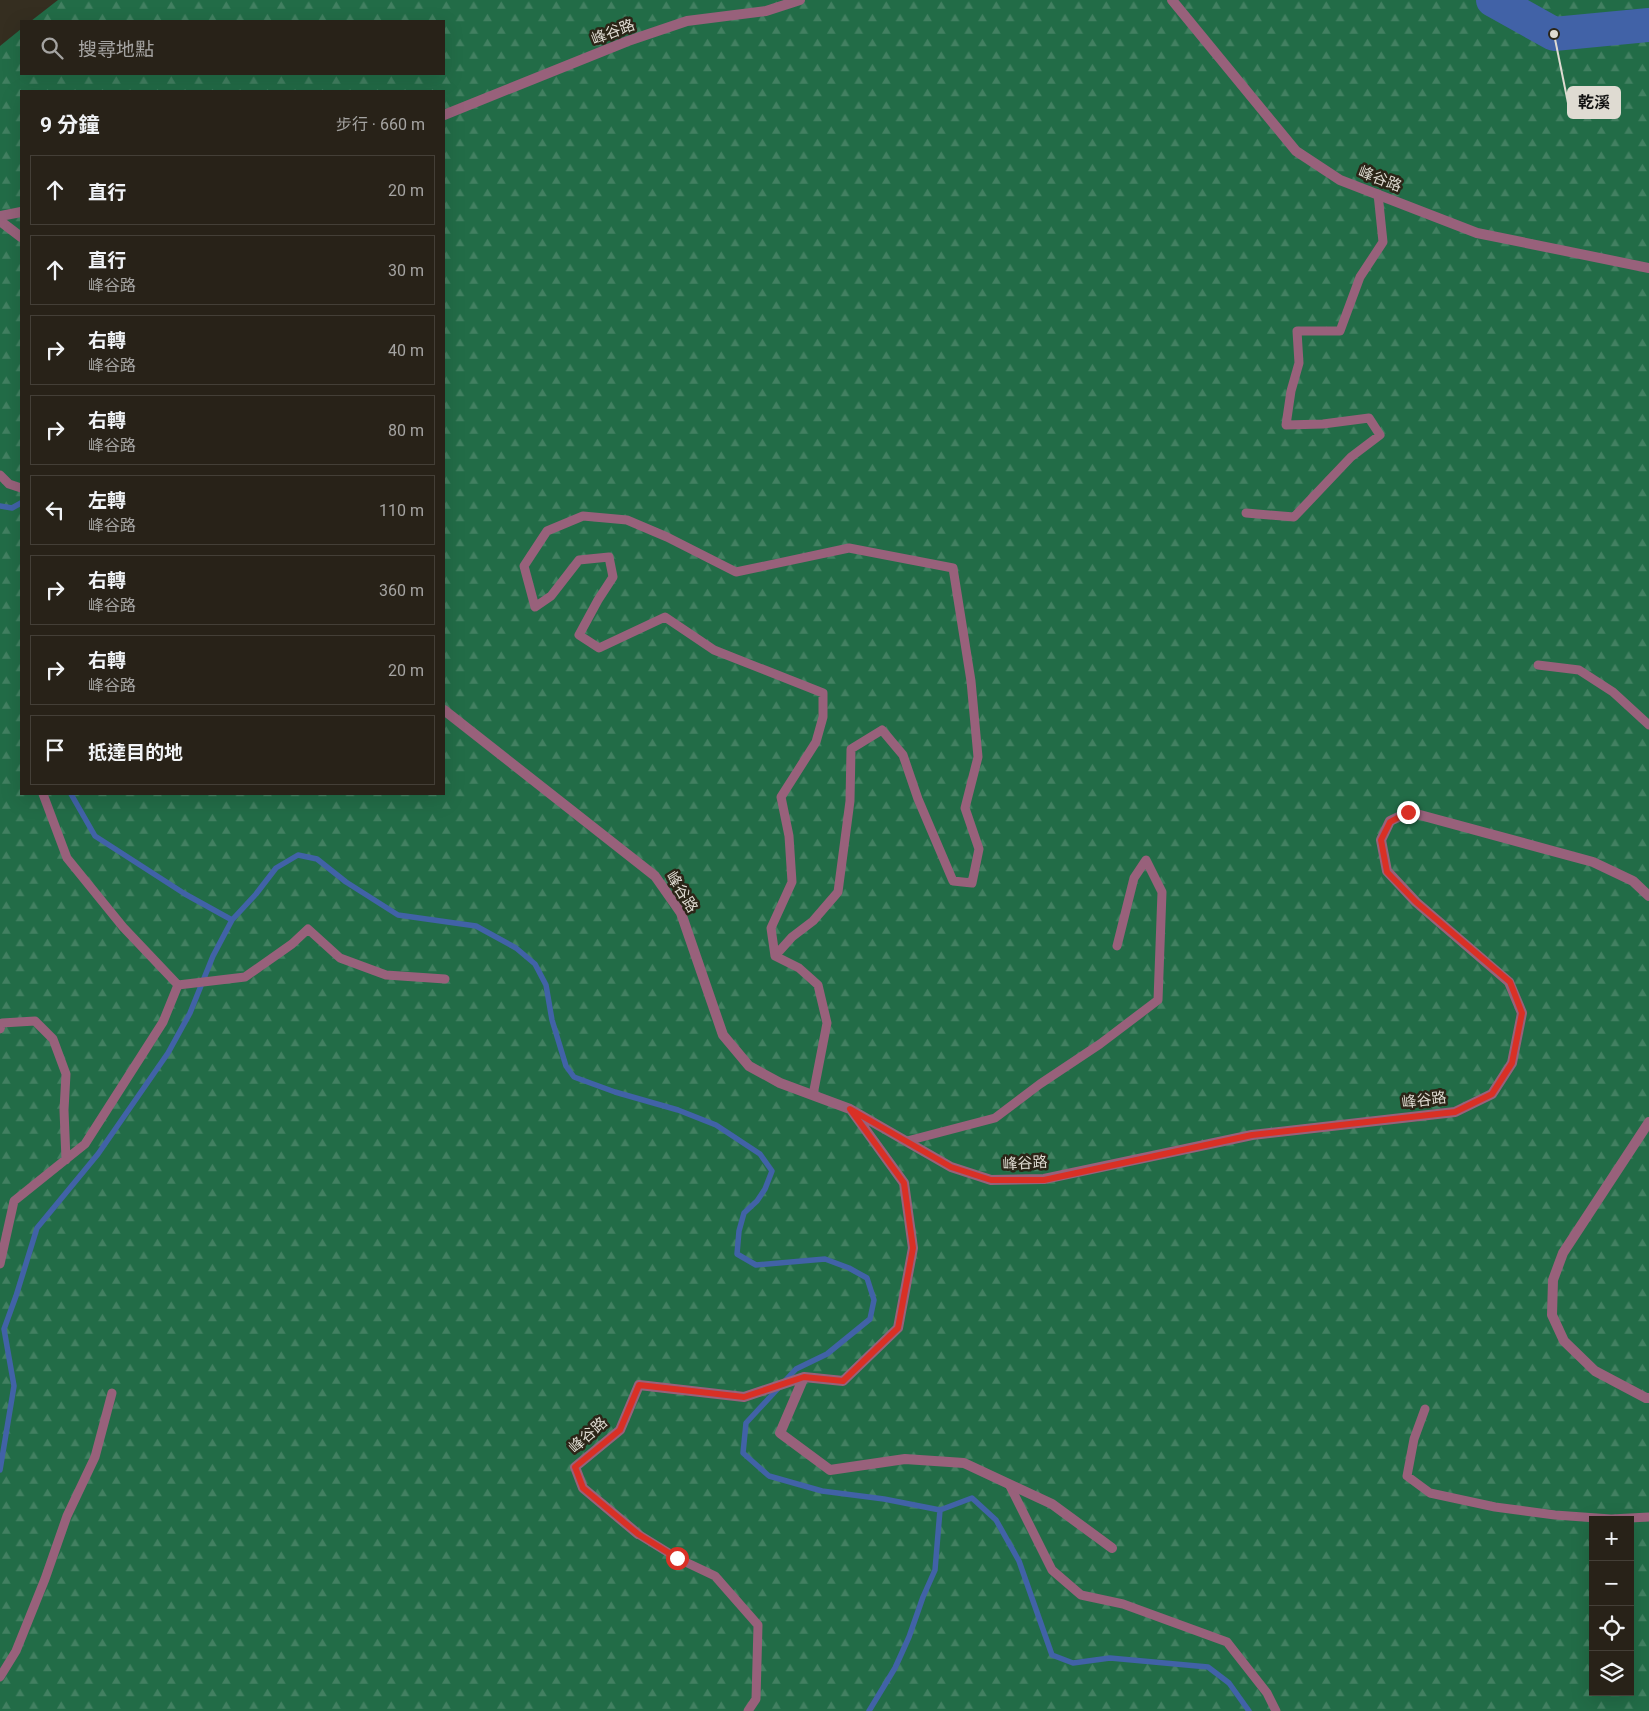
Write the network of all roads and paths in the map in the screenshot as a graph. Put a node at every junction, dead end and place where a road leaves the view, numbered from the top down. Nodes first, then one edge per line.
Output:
1 (1172, 0) edge
2 (792, 1) edge
3 (445, 116) edge
4 (1378, 194) junction
5 (20, 212) edge
6 (0, 216) edge
7 (0, 221) edge
8 (20, 236) edge
9 (1649, 268) edge
10 (0, 475) edge
11 (20, 488) edge
12 (1246, 514) dead end
13 (1538, 665) dead end
14 (445, 711) edge
15 (1649, 725) edge
16 (43, 795) edge
17 (1649, 896) edge
18 (1117, 946) dead end
19 (775, 956) junction
20 (445, 979) dead end
21 (178, 985) junction
22 (0, 1029) edge
23 (813, 1095) junction
24 (850, 1109) junction
25 (1649, 1122) edge
26 (907, 1141) junction
27 (66, 1160) junction
28 (0, 1264) edge
29 (803, 1377) junction
30 (112, 1393) dead end
31 (1649, 1398) edge
32 (1425, 1409) dead end
33 (1009, 1484) junction
34 (1649, 1517) edge
35 (638, 1534) joint
36 (1112, 1548) dead end
37 (0, 1677) edge
38 (748, 1711) edge
39 (1276, 1711) edge

1 - 4 street, 峰谷路
2 - 3 street, 峰谷路
4 - 9 street, 峰谷路
4 - 12 lane
5 - 6 street
7 - 8 street
10 - 11 lane
13 - 15 lane
14 - 23 street, 峰谷路
16 - 21 lane
17 - 26 street, 峰谷路
18 - 26 lane
19 - 19 lane
19 - 23 lane
20 - 21 lane
21 - 27 lane
22 - 27 lane
23 - 24 street, 峰谷路
24 - 26 street, 峰谷路
24 - 29 street, 峰谷路
25 - 31 street
27 - 28 lane
29 - 33 street
29 - 35 street, 峰谷路
30 - 37 lane
32 - 34 lane
33 - 36 street
33 - 39 lane
35 - 38 lane

